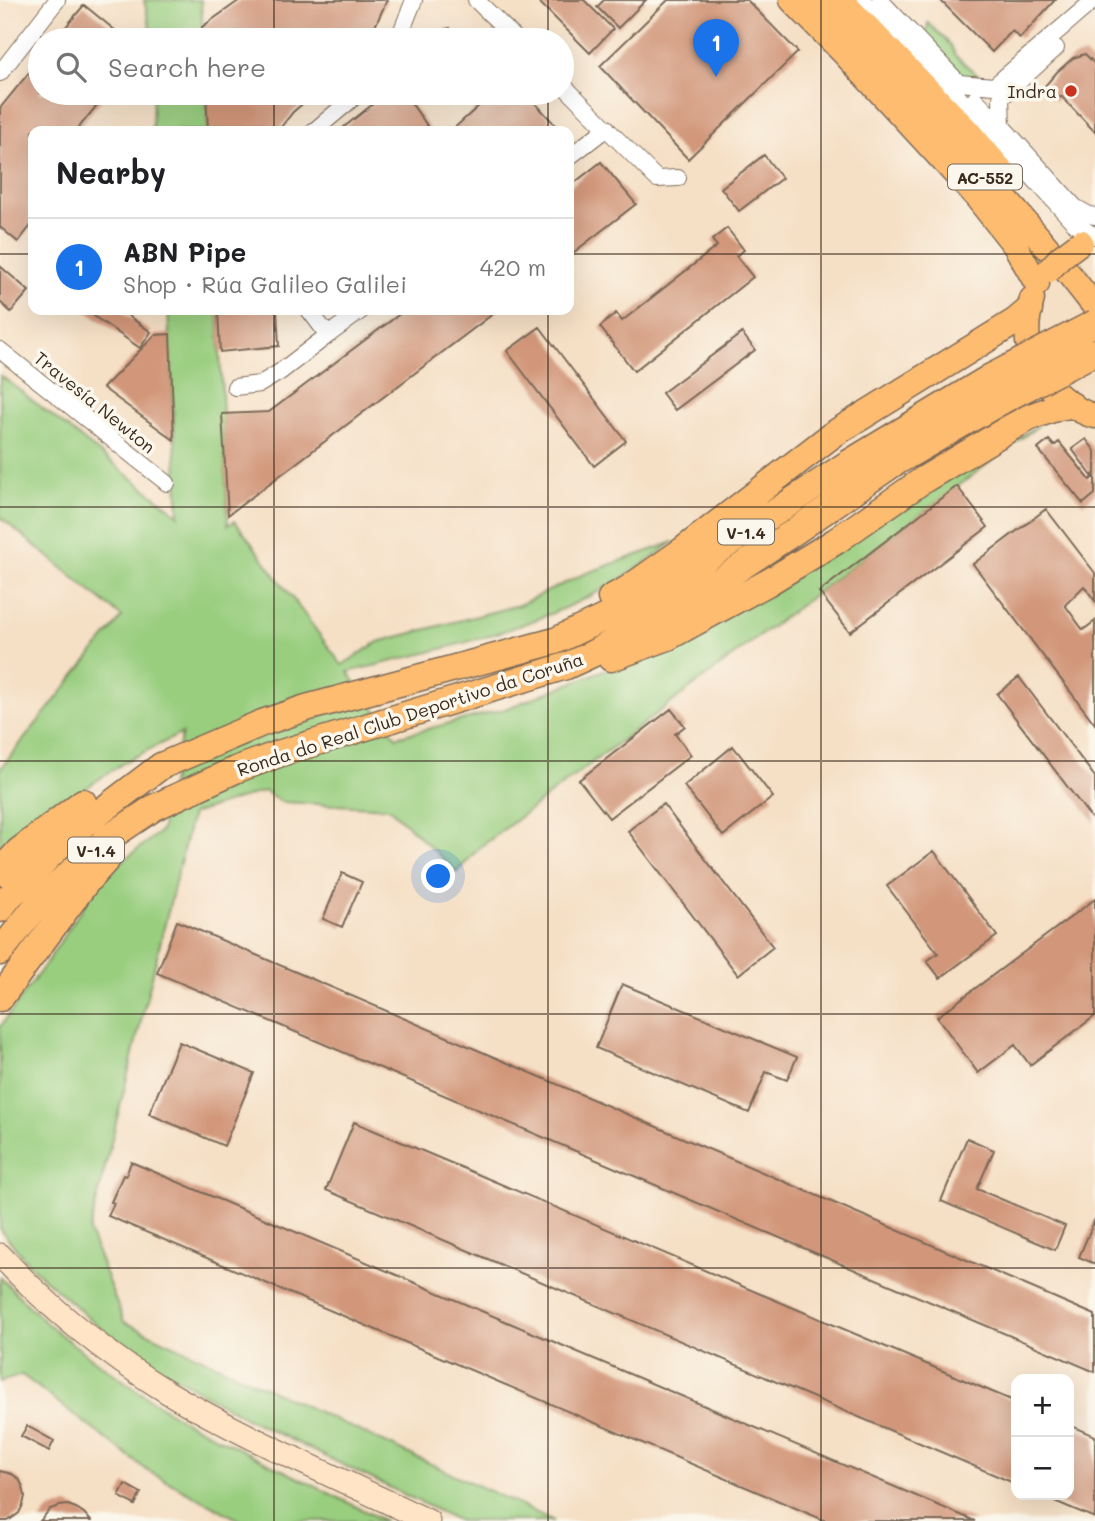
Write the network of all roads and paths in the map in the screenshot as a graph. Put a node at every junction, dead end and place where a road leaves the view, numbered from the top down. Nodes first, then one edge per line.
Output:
1 (57, 0) edge
2 (414, 0) edge
3 (476, 0) edge
4 (792, 0) edge
5 (816, 0) edge
6 (841, 0) edge
7 (862, 0) edge
8 (880, 0) edge
9 (1094, 0) edge
10 (1095, 13) edge
11 (35, 28) edge
12 (403, 28) edge
13 (505, 28) edge
14 (28, 37) edge
15 (0, 73) edge
16 (959, 83) junction
17 (574, 96) edge
18 (345, 105) edge
19 (320, 126) edge
20 (1002, 126) junction
21 (607, 128) junction
22 (574, 153) edge
23 (678, 178) dead end
24 (1046, 193) junction
25 (1095, 216) edge
26 (1090, 238) edge
27 (1043, 277) junction
28 (1095, 280) edge
29 (1095, 307) edge
30 (1029, 310) junction
31 (313, 315) edge
32 (355, 315) edge
33 (1095, 323) edge
34 (328, 335) junction
35 (0, 350) edge
36 (1095, 352) edge
37 (234, 387) dead end
38 (997, 388) junction
39 (1070, 405) junction
40 (1095, 416) edge
41 (167, 483) dead end
42 (488, 660) junction
43 (566, 666) junction
44 (161, 766) junction
45 (216, 779) junction
46 (0, 872) edge
47 (0, 909) edge
48 (0, 952) edge
49 (0, 998) edge
50 (0, 1255) edge
51 (428, 1521) edge

1 - 11 street
2 - 12 street
3 - 13 street
4 - 27 main road, AC-552
5 - 29 main road, AC-552
6 - 28 main road, AC-552
7 - 24 street
8 - 16 street
9 - 16 street
10 - 20 street
14 - 15 street
16 - 20 street
17 - 21 street
18 - 19 street
20 - 24 street
20 - 25 street
21 - 22 street
21 - 23 street
24 - 26 street
26 - 27 main road, bridge
27 - 30 main road
30 - 39 main road
30 - 42 highway
31 - 34 street
32 - 34 street
33 - 38 highway, Ronda do Real Club Deportivo da Coruña / V-1.4, bridge
34 - 37 street
35 - 41 street, Travesía Newton
36 - 38 highway, Ronda do Real Club Deportivo da Coruña / V-1.4, bridge
38 - 42 highway, Ronda do Real Club Deportivo da Coruña / V-1.4
38 - 43 highway, Ronda do Real Club Deportivo da Coruña / V-1.4
39 - 40 main road
39 - 43 highway
42 - 44 highway, Ronda do Real Club Deportivo da Coruña / V-1.4
43 - 45 highway, Ronda do Real Club Deportivo da Coruña / V-1.4
44 - 46 highway
44 - 47 highway, Ronda do Real Club Deportivo da Coruña / V-1.4
45 - 48 highway, Ronda do Real Club Deportivo da Coruña / V-1.4
45 - 49 highway
50 - 51 main road

